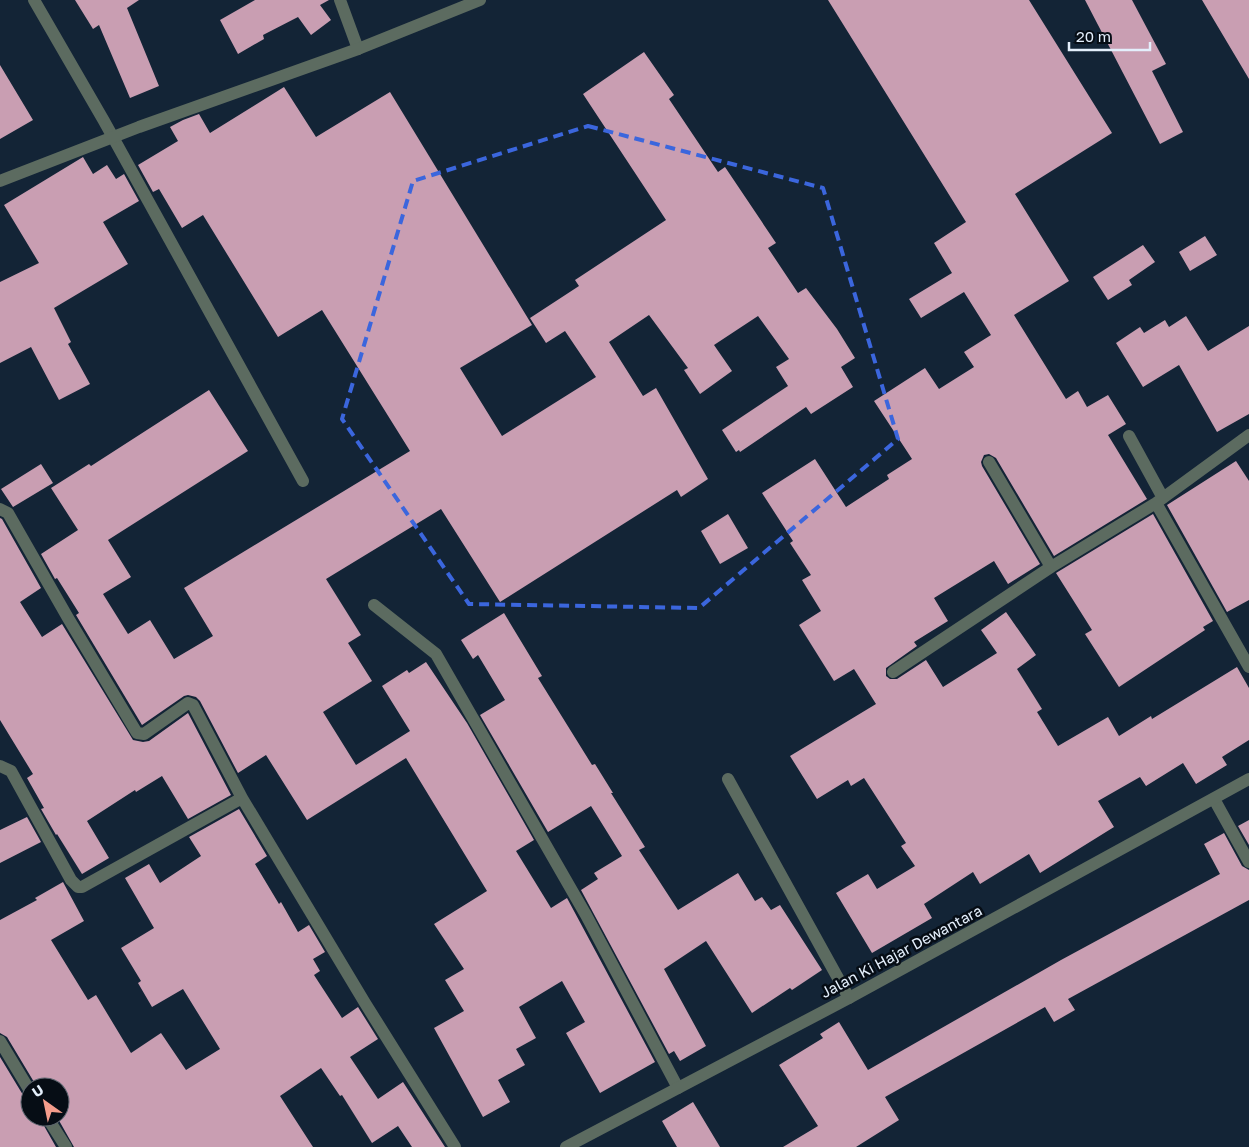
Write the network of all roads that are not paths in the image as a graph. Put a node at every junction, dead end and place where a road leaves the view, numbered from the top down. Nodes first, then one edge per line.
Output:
1 (34, 0) edge
2 (340, 0) edge
3 (480, 0) edge
4 (358, 48) junction
5 (113, 138) junction
6 (0, 181) edge
7 (1249, 435) edge
8 (1129, 436) dead end
9 (989, 462) dead end
10 (303, 480) dead end
11 (1159, 500) junction
12 (0, 509) edge
13 (1051, 567) junction
14 (374, 605) dead end
15 (1249, 667) edge
16 (893, 672) dead end
17 (0, 766) edge
18 (728, 779) dead end
19 (1249, 779) edge
20 (242, 798) junction
21 (1214, 799) junction
22 (1249, 862) edge
23 (849, 998) junction
24 (0, 1041) edge
25 (22, 1077) edge
26 (678, 1088) junction
27 (53, 1127) edge
28 (66, 1147) edge
29 (455, 1147) edge
30 (566, 1147) edge

1 - 5 street
2 - 4 street
3 - 4 street
4 - 5 street
5 - 6 street
5 - 10 street
7 - 11 street
8 - 11 street
9 - 13 street
11 - 13 street
11 - 15 street
12 - 20 street
13 - 16 street
14 - 26 street
17 - 20 street
18 - 23 street
19 - 21 street, Jalan Ki Hajar Dewantara
20 - 29 street
21 - 22 street
21 - 23 street, Jalan Ki Hajar Dewantara
23 - 26 street, Jalan Ki Hajar Dewantara
24 - 25 street
26 - 30 street, Jalan Ki Hajar Dewantara
27 - 28 street

